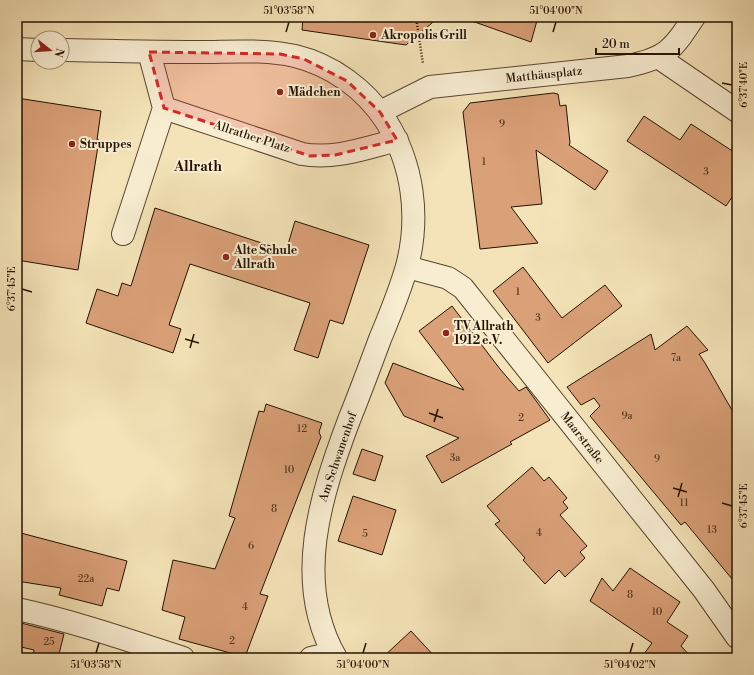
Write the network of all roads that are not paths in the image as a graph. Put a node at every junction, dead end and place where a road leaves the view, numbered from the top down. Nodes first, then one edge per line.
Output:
1 (694, 17) edge
2 (17, 49) edge
3 (30, 50) edge
4 (70, 50) edge
5 (149, 52) junction
6 (658, 57) junction
7 (164, 108) junction
8 (737, 111) edge
9 (380, 112) junction
10 (397, 140) junction
11 (122, 234) dead end
12 (407, 267) junction
13 (17, 609) edge
14 (737, 637) edge
15 (334, 655) edge
16 (183, 658) edge
17 (311, 658) edge

1 - 6 street, Matthäusplatz
2 - 3 street
4 - 5 street
5 - 7 street
5 - 9 street
6 - 8 street
6 - 9 street, Matthäusplatz
7 - 10 street, Allrather Platz
7 - 11 street
9 - 10 street
10 - 12 street
12 - 14 street, Maarstraße
12 - 15 street, Am Schwanenhof
13 - 16 street
15 - 17 street

